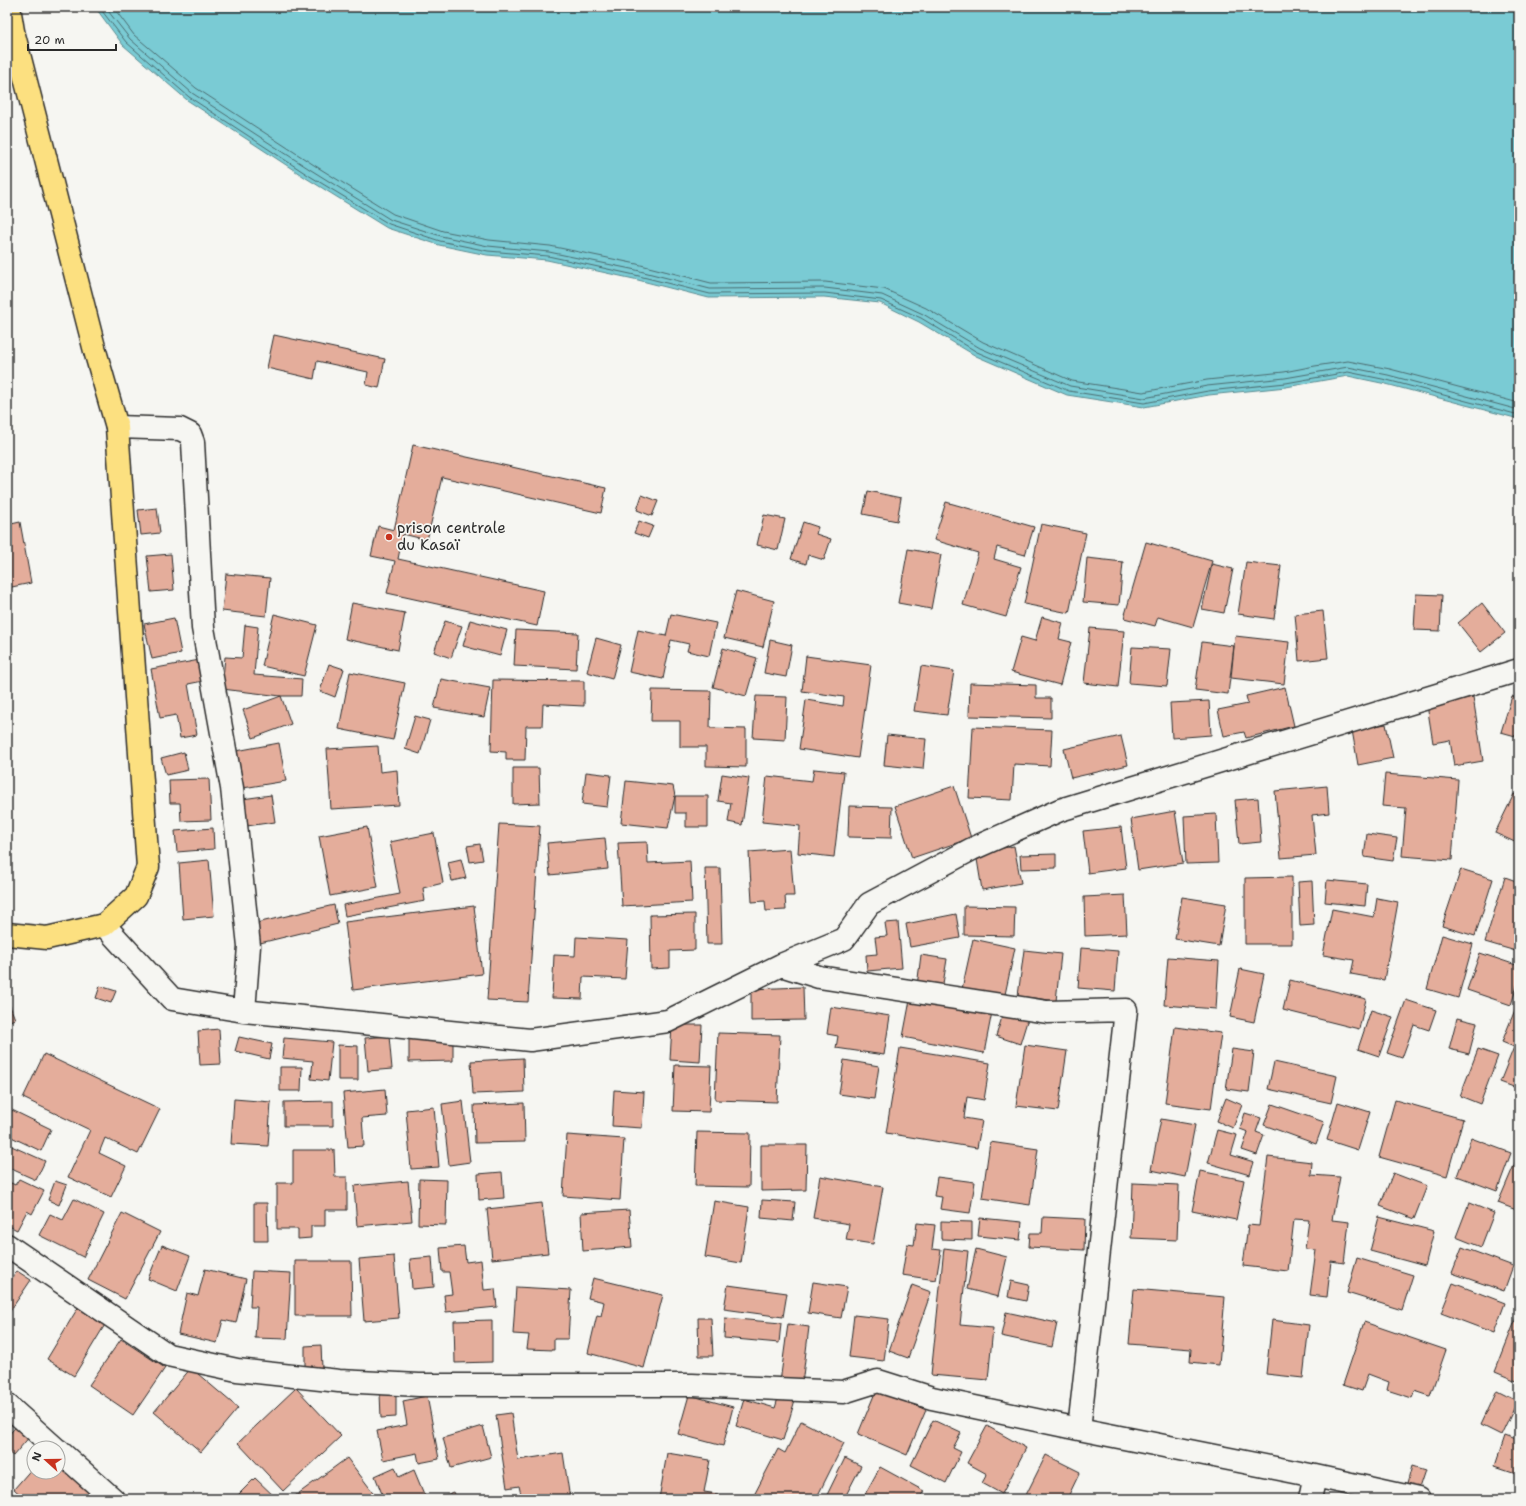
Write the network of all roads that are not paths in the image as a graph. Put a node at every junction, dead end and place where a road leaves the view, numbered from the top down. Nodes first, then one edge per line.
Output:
1 (10, 7) edge
2 (118, 427) junction
3 (1519, 670) edge
4 (104, 925) junction
5 (7, 934) edge
6 (781, 966) junction
7 (244, 1011) junction
8 (7, 1245) edge
9 (7, 1404) edge
10 (1079, 1429) junction
11 (46, 1440) edge
12 (66, 1457) edge
13 (1315, 1476) junction
14 (113, 1499) edge
15 (1310, 1499) edge
16 (1419, 1499) edge

1 - 2 main road
2 - 4 main road
2 - 7 street
3 - 6 street
4 - 5 main road
4 - 7 street
6 - 7 street
6 - 10 street
8 - 10 street
9 - 11 street
10 - 13 street
12 - 14 street
13 - 15 street
13 - 16 street

